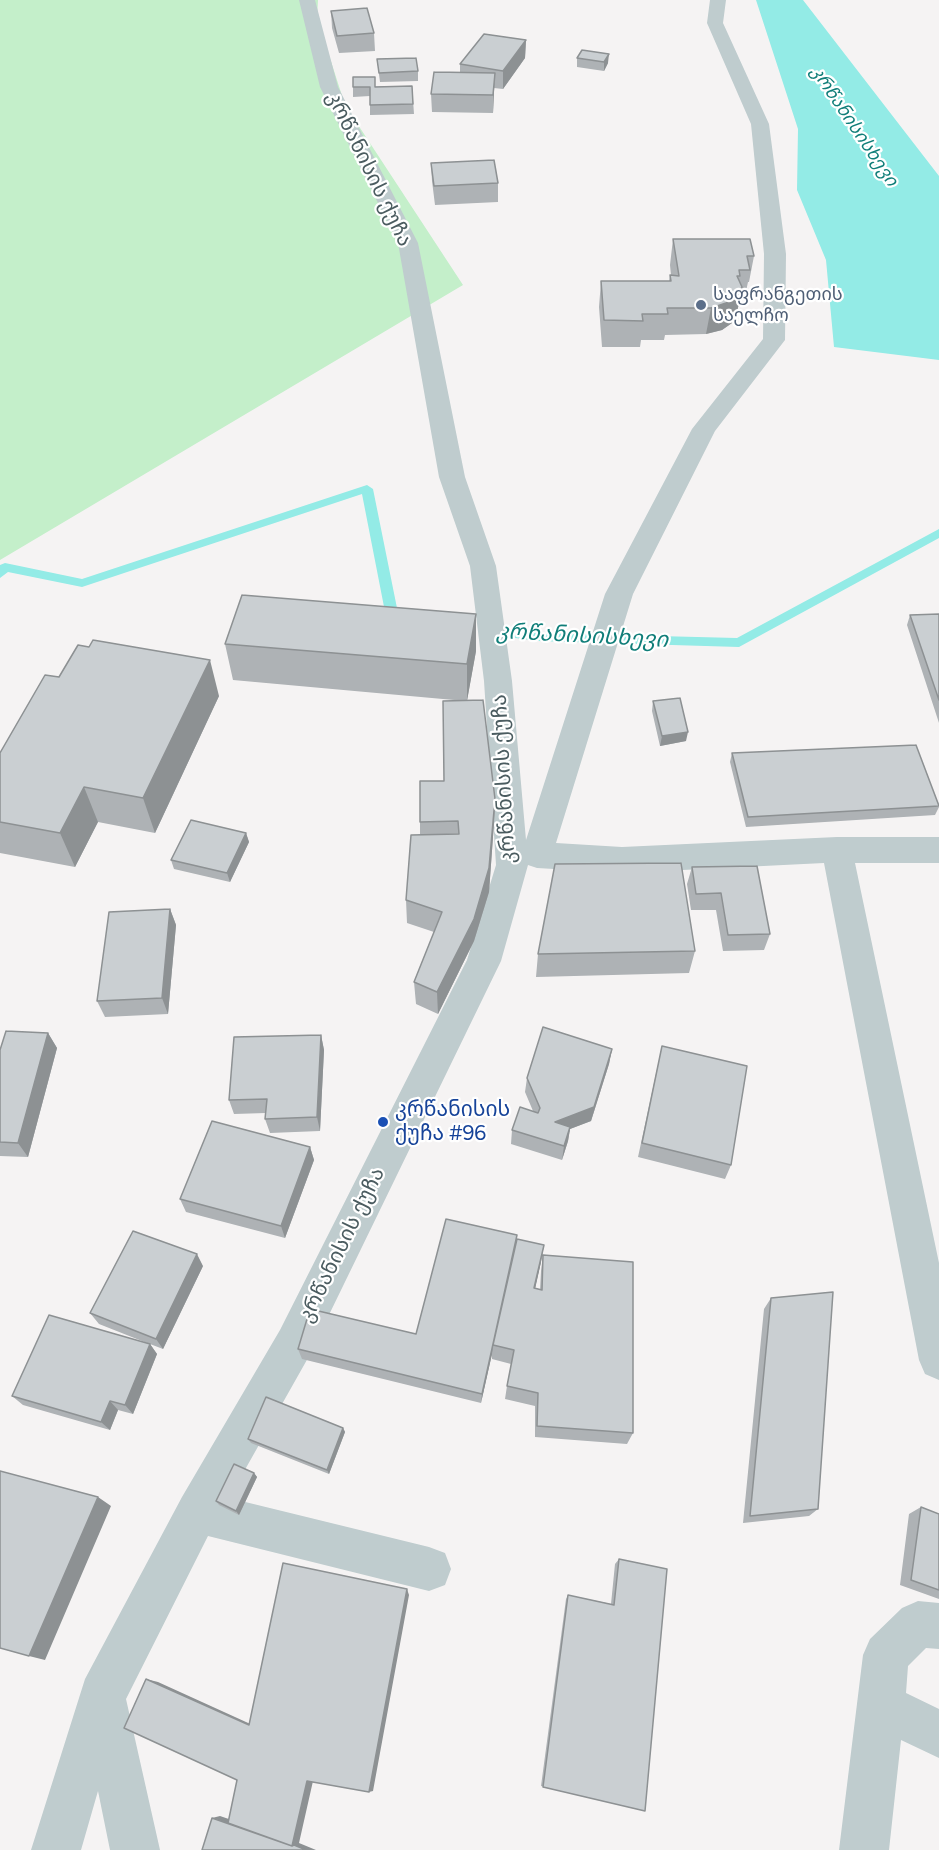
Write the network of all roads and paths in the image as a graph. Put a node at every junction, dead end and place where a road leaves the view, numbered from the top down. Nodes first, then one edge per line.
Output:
1 (306, 0) edge
2 (718, 0) edge
3 (837, 850) junction
4 (939, 850) edge
5 (925, 1216) edge
6 (939, 1360) edge
7 (197, 1512) junction
8 (429, 1569) dead end
9 (939, 1626) edge
10 (102, 1696) junction
11 (881, 1706) junction
12 (939, 1734) edge
13 (56, 1850) edge
14 (135, 1850) edge
15 (864, 1850) edge

1 - 7 street, კრწანისის ქუჩა
2 - 3 street
3 - 4 street
3 - 5 street
5 - 6 street
7 - 8 street
7 - 10 street, კრწანისის ქუჩა
9 - 11 street
10 - 13 street, კრწანისის ქუჩა
10 - 14 street
11 - 12 street
11 - 15 street

